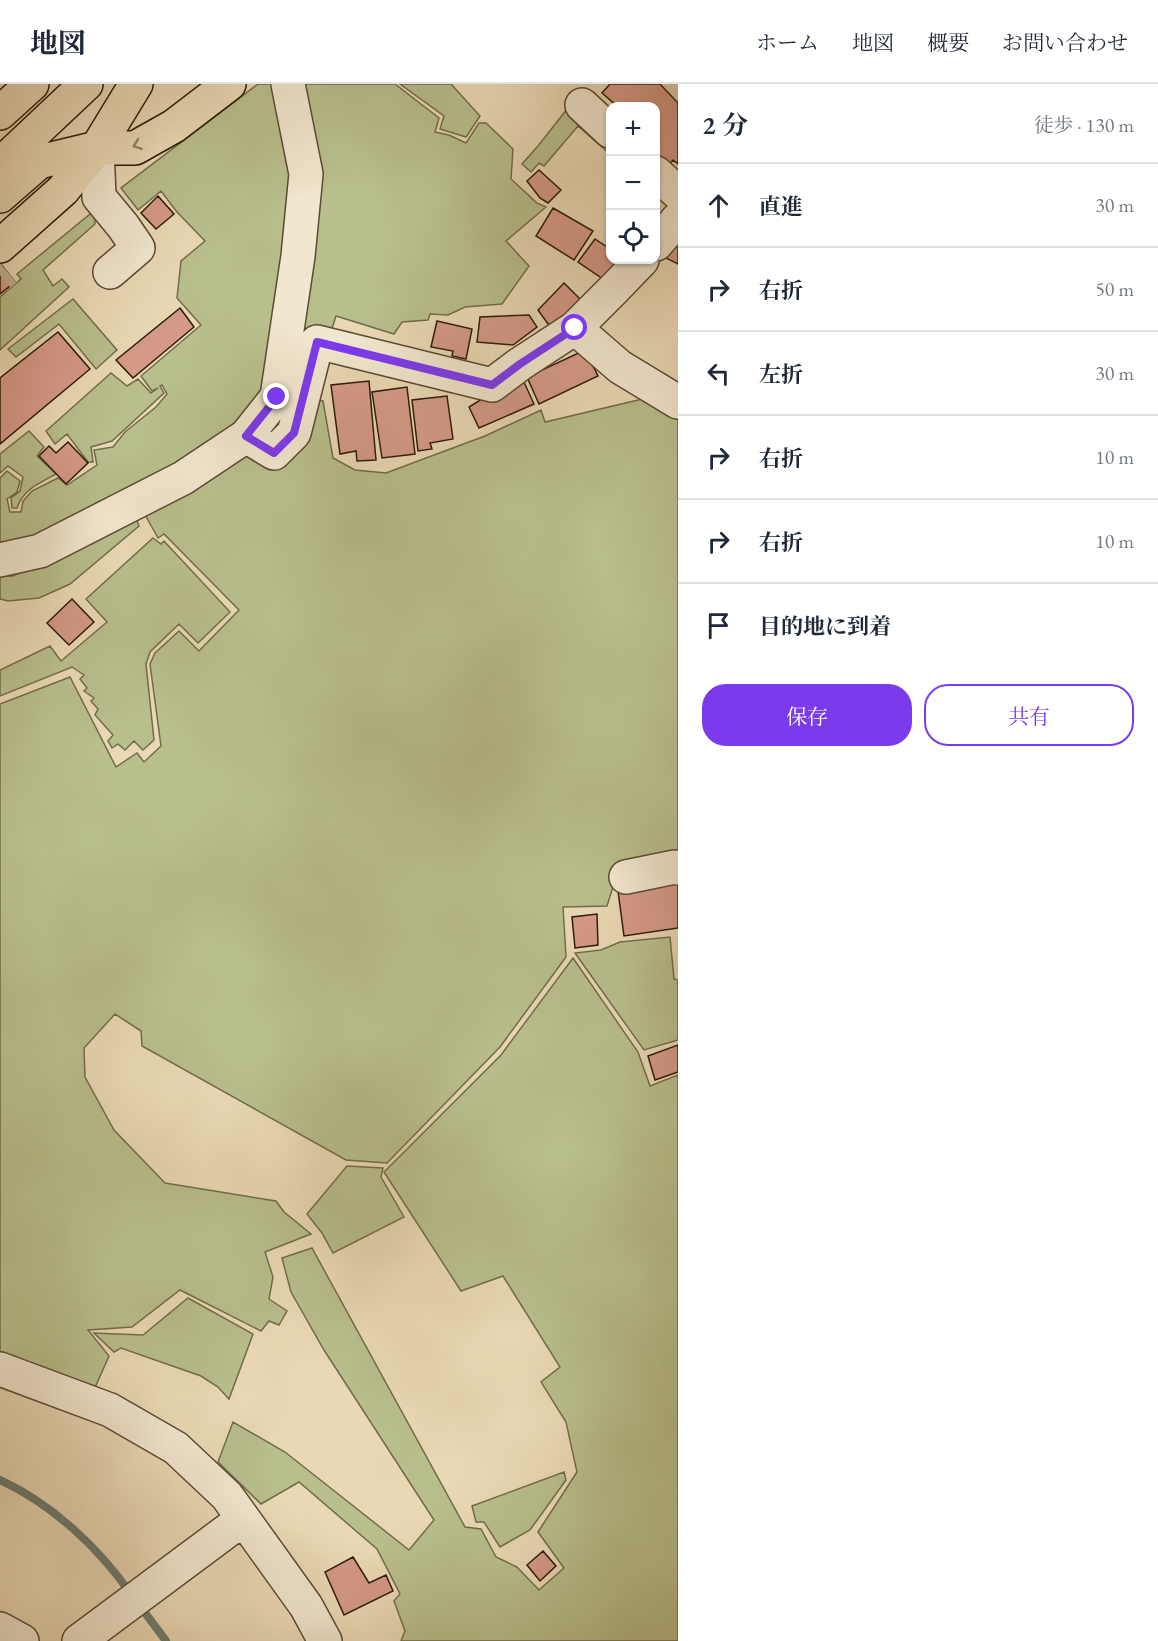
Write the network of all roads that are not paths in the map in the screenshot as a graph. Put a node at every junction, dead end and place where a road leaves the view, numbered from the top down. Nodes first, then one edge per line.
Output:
1 (6, 84) edge
2 (32, 84) edge
3 (57, 84) edge
4 (86, 84) edge
5 (136, 84) edge
6 (230, 84) edge
7 (288, 84) edge
8 (0, 89) edge
9 (582, 105) dead end
10 (0, 113) edge
11 (606, 127) edge
12 (0, 139) edge
13 (97, 148) junction
14 (0, 165) edge
15 (660, 177) edge
16 (678, 193) edge
17 (0, 196) edge
18 (678, 219) edge
19 (0, 220) edge
20 (660, 239) edge
21 (3, 258) edge
22 (638, 264) edge
23 (110, 272) dead end
24 (575, 328) junction
25 (678, 402) edge
26 (246, 436) junction
27 (0, 560) edge
28 (678, 868) edge
29 (626, 878) dead end
30 (0, 1369) edge
31 (243, 1519) junction
32 (0, 1629) edge
33 (22, 1641) edge
34 (79, 1641) edge
35 (325, 1641) edge

1 - 8 highway
2 - 10 highway
3 - 12 highway
4 - 14 highway
5 - 13 highway
6 -> 13 highway
7 - 26 street
9 - 11 street
13 - 17 highway
13 - 19 highway
13 - 21 highway
13 - 23 street
15 - 16 street
18 - 20 street
22 - 24 street
24 - 25 street
24 - 26 street
26 - 27 street
28 - 29 street
30 - 31 street
31 - 34 street
31 - 35 street
32 - 33 street

